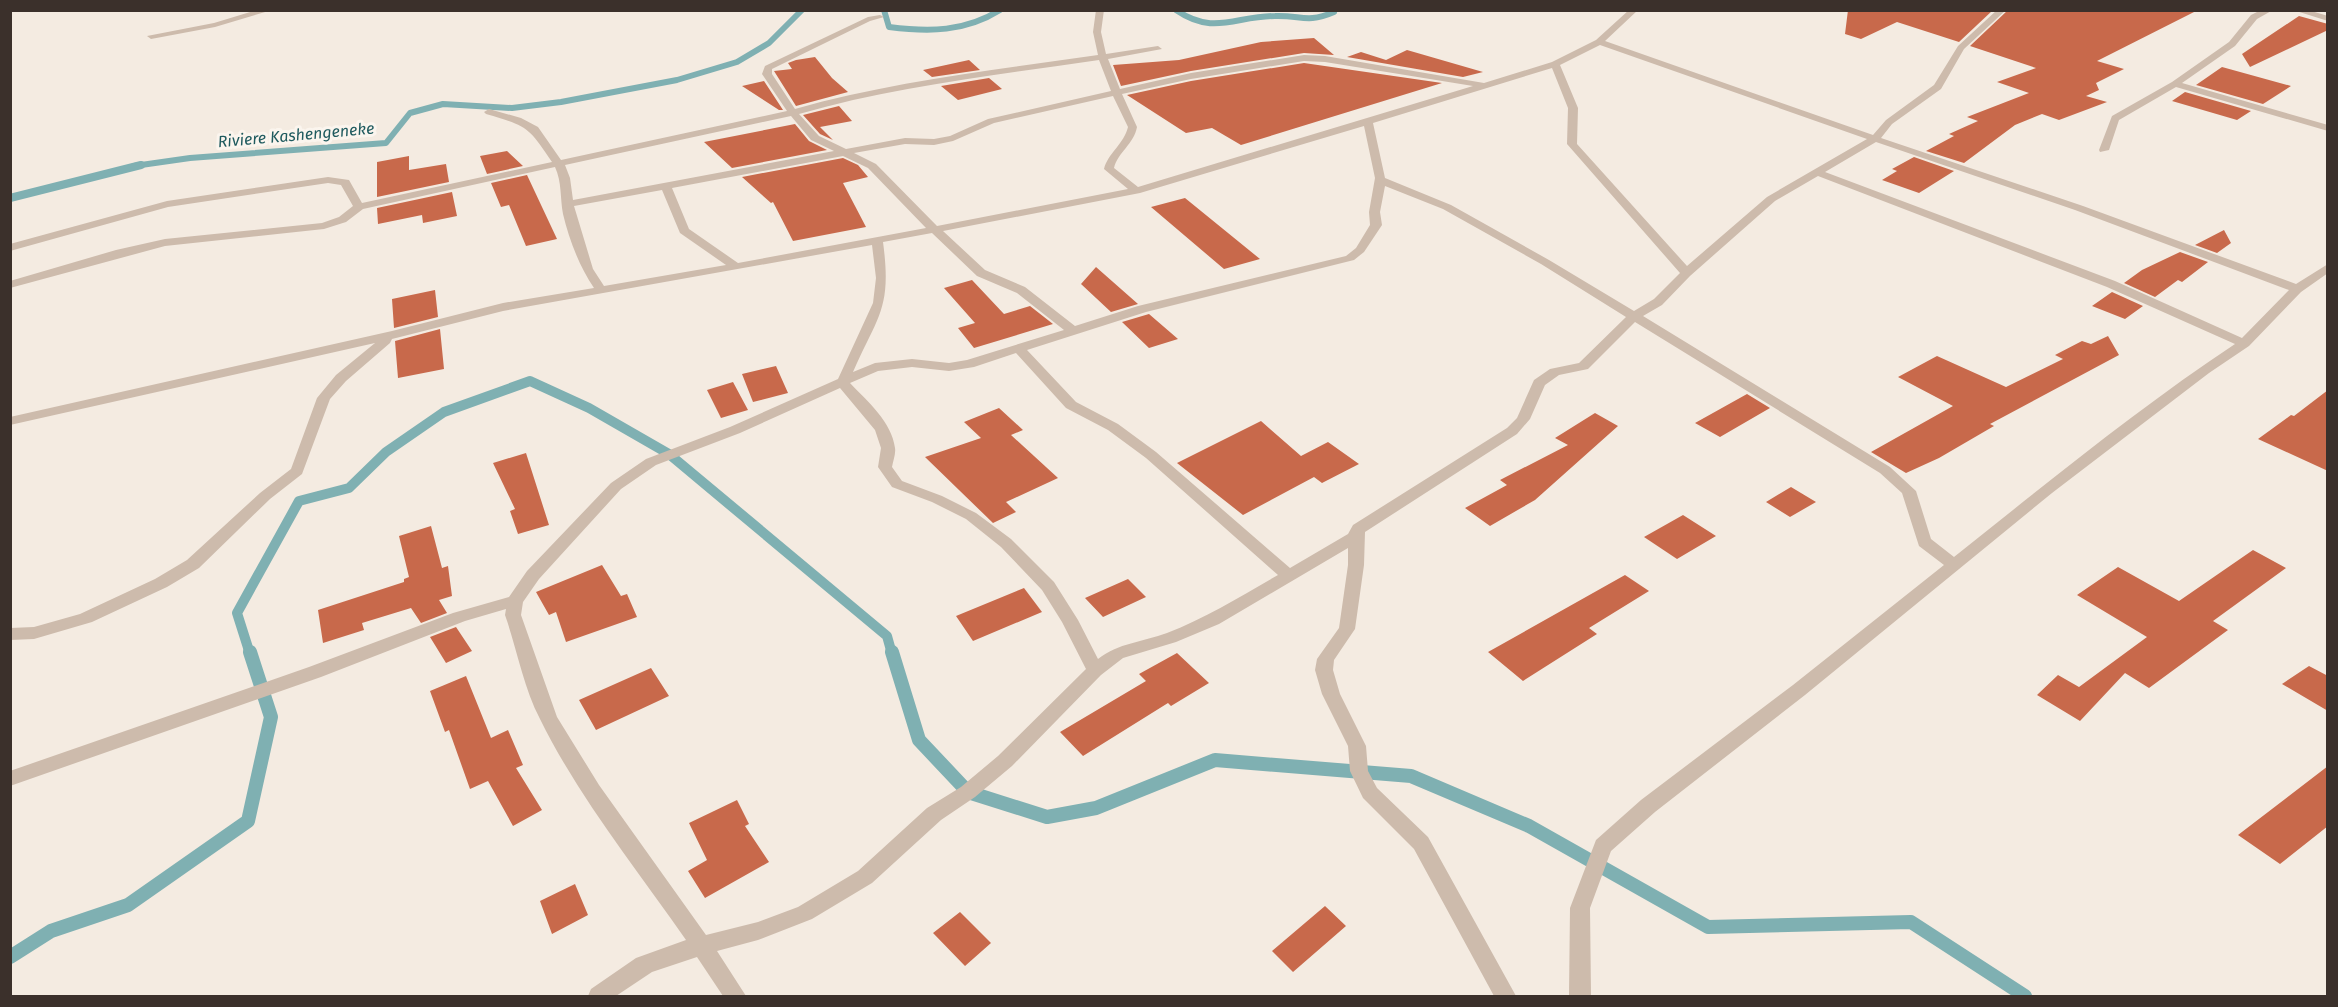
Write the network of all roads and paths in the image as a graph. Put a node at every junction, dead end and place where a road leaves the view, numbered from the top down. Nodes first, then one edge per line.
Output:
1 (268, 10) edge
2 (1100, 10) edge
3 (1634, 10) edge
4 (2002, 10) edge
5 (2269, 10) edge
6 (2297, 10) edge
7 (879, 17) dead end
8 (2328, 19) edge
9 (151, 36) dead end
10 (1599, 42) junction
11 (1158, 49) dead end
12 (1102, 58) junction
13 (1555, 64) junction
14 (2175, 84) junction
15 (1483, 86) junction
16 (1119, 93) junction
17 (489, 112) dead end
18 (794, 112) junction
19 (1368, 121) junction
20 (2328, 128) edge
21 (1875, 139) junction
22 (2104, 150) dead end
23 (840, 153) junction
24 (559, 164) junction
25 (1816, 172) junction
26 (1380, 180) junction
27 (666, 186) junction
28 (1136, 191) junction
29 (568, 204) junction
30 (359, 207) junction
31 (935, 228) junction
32 (877, 239) junction
33 (10, 248) edge
34 (736, 267) junction
35 (2328, 267) edge
36 (1686, 273) junction
37 (10, 285) edge
38 (2297, 289) junction
39 (601, 290) junction
40 (1633, 317) junction
41 (1072, 330) junction
42 (392, 335) junction
43 (2244, 343) junction
44 (1018, 348) junction
45 (843, 383) junction
46 (10, 421) edge
47 (1355, 537) junction
48 (1953, 566) junction
49 (1290, 577) junction
50 (515, 601) junction
51 (10, 634) edge
52 (1095, 670) junction
53 (10, 779) edge
54 (703, 946) junction
55 (599, 996) edge
56 (735, 996) edge
57 (1505, 996) edge
58 (1580, 996) edge

1 - 9 street
2 - 12 street
3 - 10 street
4 - 21 street
5 - 14 street
6 - 8 street
7 - 18 street
10 - 13 street
10 - 21 street
11 - 12 street
12 - 16 street
12 - 18 street
13 - 15 street
13 - 36 street
14 - 20 street
14 - 22 street
15 - 16 street
15 - 19 street
16 - 23 street
16 - 28 street
17 - 24 street
18 - 23 street
18 - 24 street
19 - 26 street
19 - 28 street
21 - 25 street
21 - 38 street
23 - 27 street
23 - 31 street
24 - 29 street
24 - 30 street
25 - 36 street
25 - 43 street
26 - 40 street
26 - 41 street
27 - 29 street
27 - 34 street
28 - 31 street
29 - 39 street
30 - 33 street
30 - 37 street
31 - 32 street
31 - 41 street
32 - 34 street
32 - 45 street
34 - 39 street
35 - 38 street
36 - 40 street
38 - 43 street
39 - 42 street
40 - 47 street
40 - 48 street
41 - 44 street
42 - 46 street
42 - 51 street
43 - 48 street
44 - 45 street
44 - 49 street
45 - 50 street
45 - 52 street
47 - 49 street
47 - 57 street
48 - 58 street
49 - 52 street
50 - 53 street
50 - 54 street
52 - 54 street
54 - 55 street
54 - 56 street

